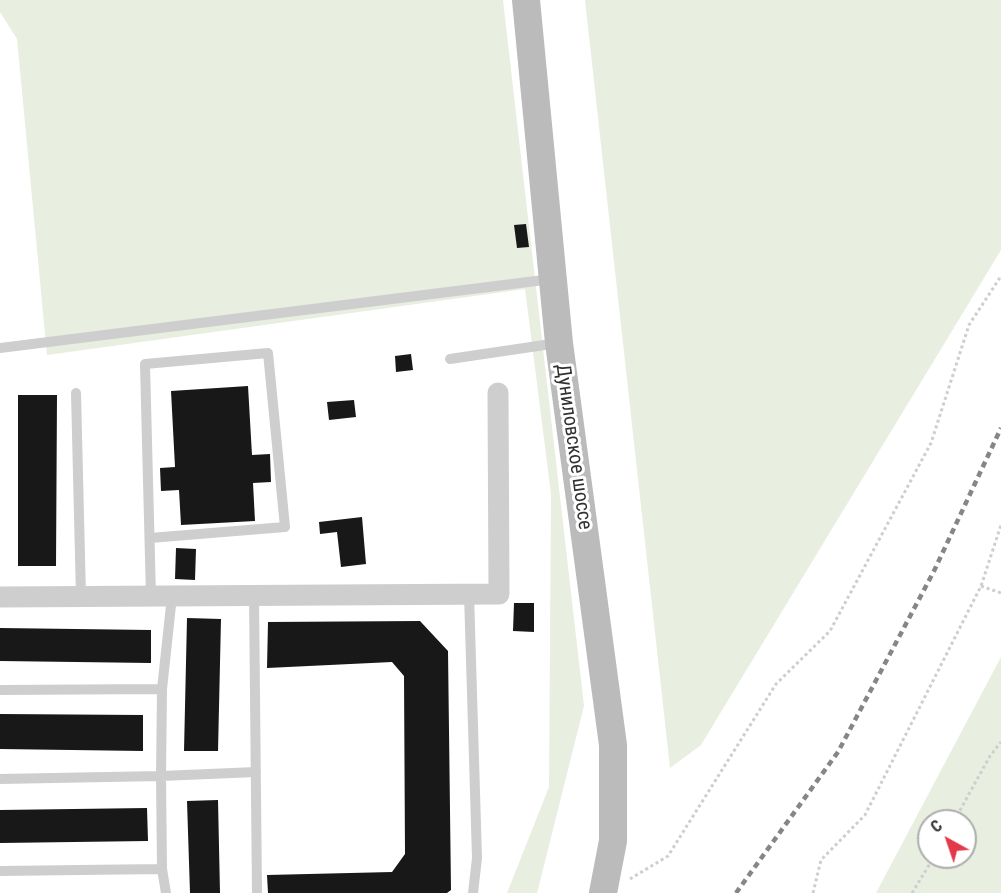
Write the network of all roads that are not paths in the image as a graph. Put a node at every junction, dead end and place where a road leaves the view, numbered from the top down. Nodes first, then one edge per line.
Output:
1 (526, 0) edge
2 (553, 279) junction
3 (559, 343) junction
4 (0, 348) edge
5 (450, 359) dead end
6 (76, 393) dead end
7 (498, 393) dead end
8 (150, 538) junction
9 (469, 594) junction
10 (162, 596) junction
11 (254, 596) junction
12 (0, 597) edge
13 (81, 597) junction
14 (162, 689) junction
15 (0, 690) edge
16 (256, 772) junction
17 (161, 776) junction
18 (0, 779) edge
19 (162, 868) junction
20 (0, 871) edge
21 (616, 887) edge
22 (166, 893) edge
23 (257, 893) edge
24 (473, 893) edge

1 - 2 street, Дуниловское шоссе
2 - 3 street, Дуниловское шоссе
2 - 4 lane
3 - 5 lane
3 - 21 street, Дуниловское шоссе
6 - 13 lane
7 - 9 street
8 - 8 lane
8 - 10 lane
9 - 11 street
9 - 24 lane
10 - 11 street
10 - 13 street
10 - 14 lane
11 - 16 lane
12 - 13 street
14 - 15 lane
14 - 17 lane
16 - 17 lane
16 - 23 lane
17 - 18 lane
17 - 19 lane
19 - 20 lane
19 - 22 lane

